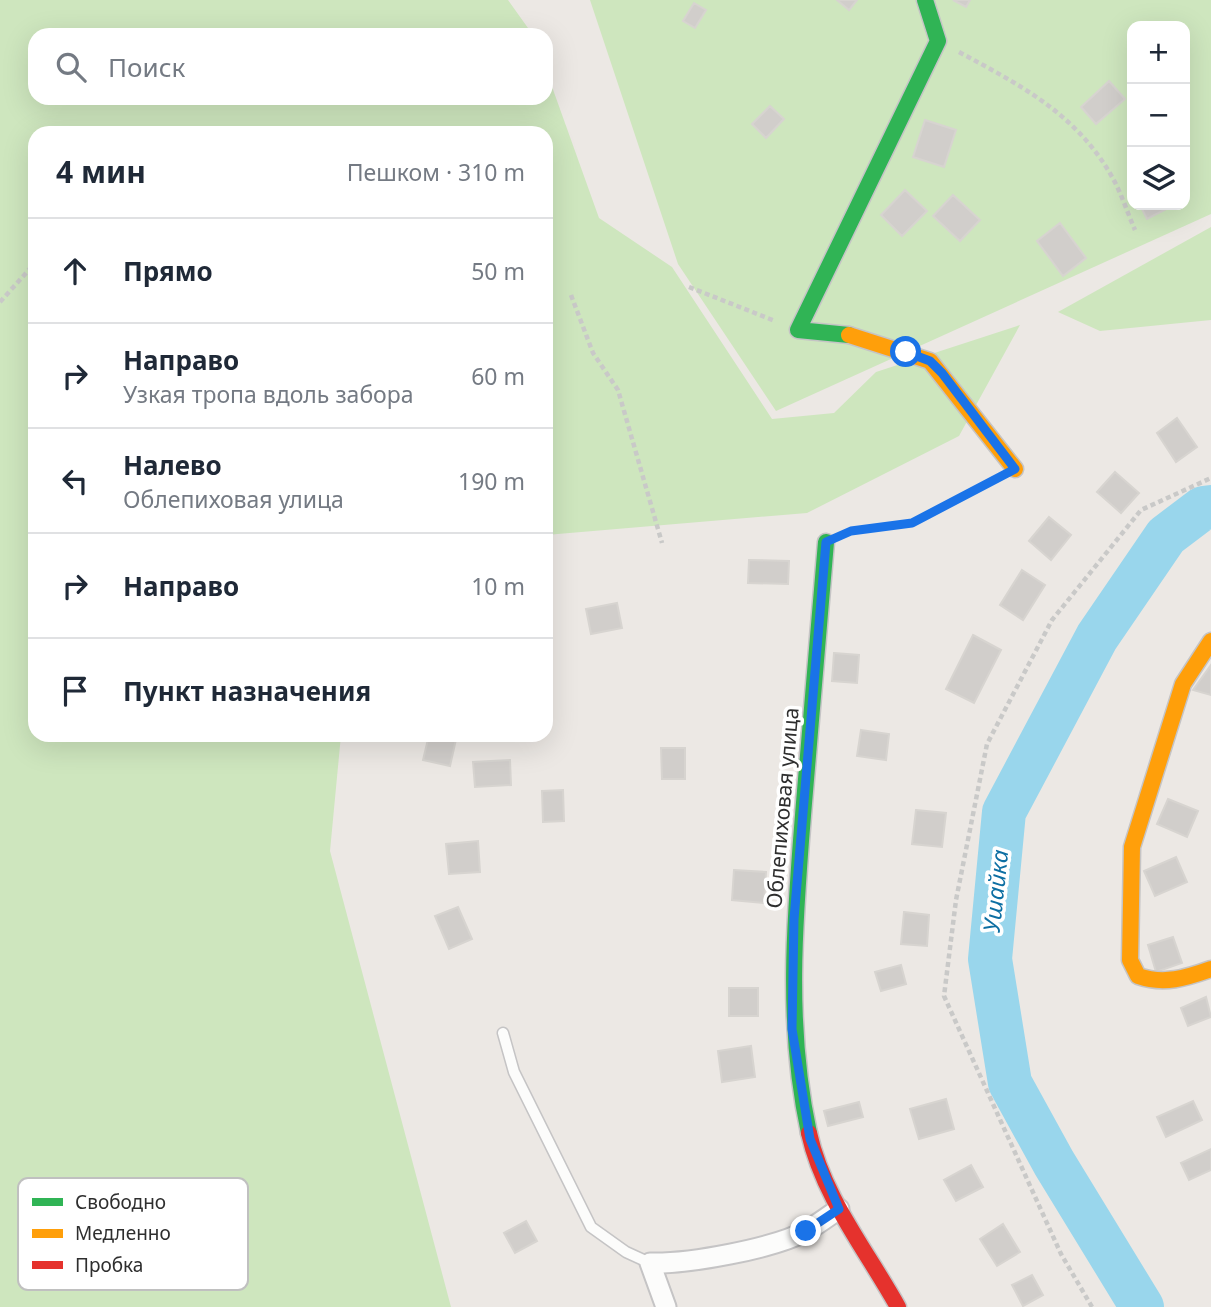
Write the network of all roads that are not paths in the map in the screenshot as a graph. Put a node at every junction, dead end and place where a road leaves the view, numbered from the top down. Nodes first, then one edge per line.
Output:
1 (925, 0) edge
2 (1015, 469) road end
3 (826, 542) road end
4 (1211, 641) edge
5 (1211, 969) edge
6 (503, 1033) dead end
7 (839, 1209) junction
8 (650, 1263) junction
9 (666, 1307) edge
10 (898, 1307) edge

1 - 2 street
3 - 7 street, Облепиховая улица
4 - 5 street
6 - 8 lane
7 - 8 street
7 - 10 street, Облепиховая улица
8 - 9 street

